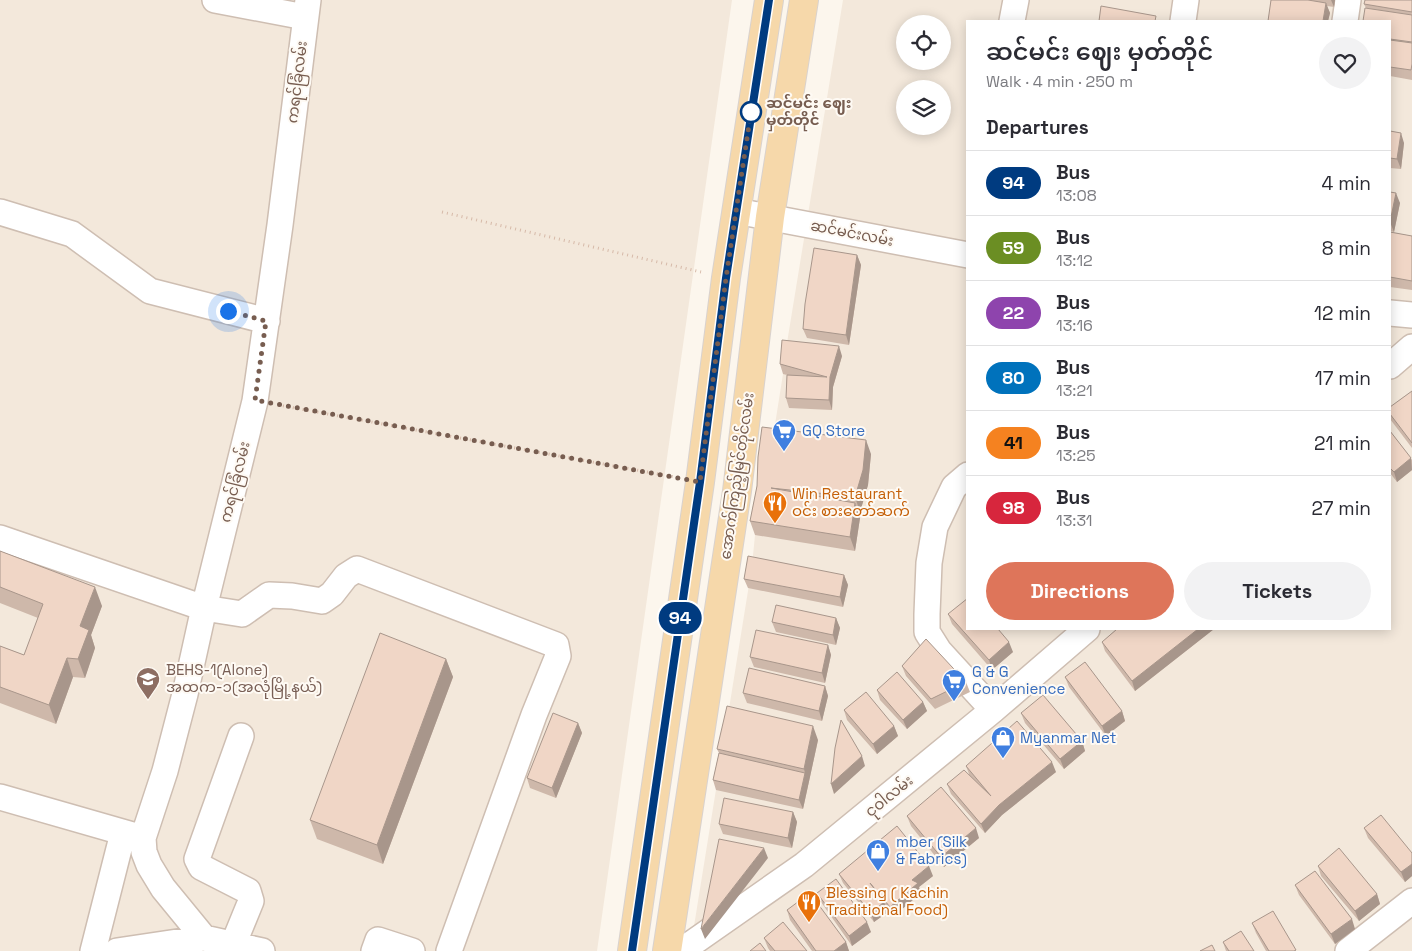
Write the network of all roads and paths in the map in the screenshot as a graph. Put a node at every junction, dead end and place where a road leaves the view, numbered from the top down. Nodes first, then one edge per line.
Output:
1 (215, 0) edge
2 (769, 0) edge
3 (804, 0) edge
4 (1016, 0) edge
5 (1186, 0) edge
6 (1348, 0) edge
7 (254, 4) edge
8 (306, 8) edge
9 (1012, 20) edge
10 (1183, 20) edge
11 (1345, 20) edge
12 (736, 211) junction
13 (0, 212) edge
14 (442, 212) dead end
15 (770, 217) junction
16 (966, 255) edge
17 (726, 278) junction
18 (1391, 312) edge
19 (1412, 315) edge
20 (266, 321) junction
21 (1412, 347) edge
22 (1391, 365) edge
23 (255, 400) junction
24 (961, 481) edge
25 (700, 482) junction
26 (736, 491) junction
27 (0, 538) edge
28 (204, 608) junction
29 (1086, 630) edge
30 (992, 710) junction
31 (241, 736) dead end
32 (0, 797) edge
33 (133, 835) junction
34 (1412, 900) edge
35 (204, 938) junction
36 (233, 945) junction
37 (92, 951) edge
38 (117, 951) edge
39 (262, 951) edge
40 (374, 951) edge
41 (412, 951) edge
42 (449, 951) edge
43 (632, 951) edge
44 (667, 951) edge
45 (681, 951) edge
46 (1348, 951) edge

1 - 7 street
2 - 12 main road
3 - 15 main road, အောက်ကြည့်မြင်တိုင်လမ်း
4 - 9 street
5 - 10 street
6 - 11 street
7 - 8 street
8 - 20 street, ကရင်ခြံလမ်း
12 - 15 street, ဆင်မင်းလမ်း
12 - 17 main road
13 - 20 street
14 - 17 path
15 - 16 street, ဆင်မင်းလမ်း
15 - 26 main road, အောက်ကြည့်မြင်တိုင်လမ်း
17 - 25 main road
18 - 19 street
20 - 23 street, ကရင်ခြံလမ်း
21 - 22 street
23 - 25 path
23 - 28 street, ကရင်ခြံလမ်း
24 - 30 street
25 - 26 main road
25 - 43 main road
26 - 44 main road, အောက်ကြည့်မြင်တိုင်လမ်း
27 - 28 street
28 - 33 street, ကရင်ခြံလမ်း
28 - 42 street
29 - 30 street, ငုဝါလမ်း
30 - 45 street, ငုဝါလမ်း
31 - 36 street
32 - 33 street
33 - 35 street, ကရင်ခြံလမ်း
33 - 37 street
34 - 46 street
35 - 36 street
35 - 38 street
36 - 39 street
40 - 41 street

